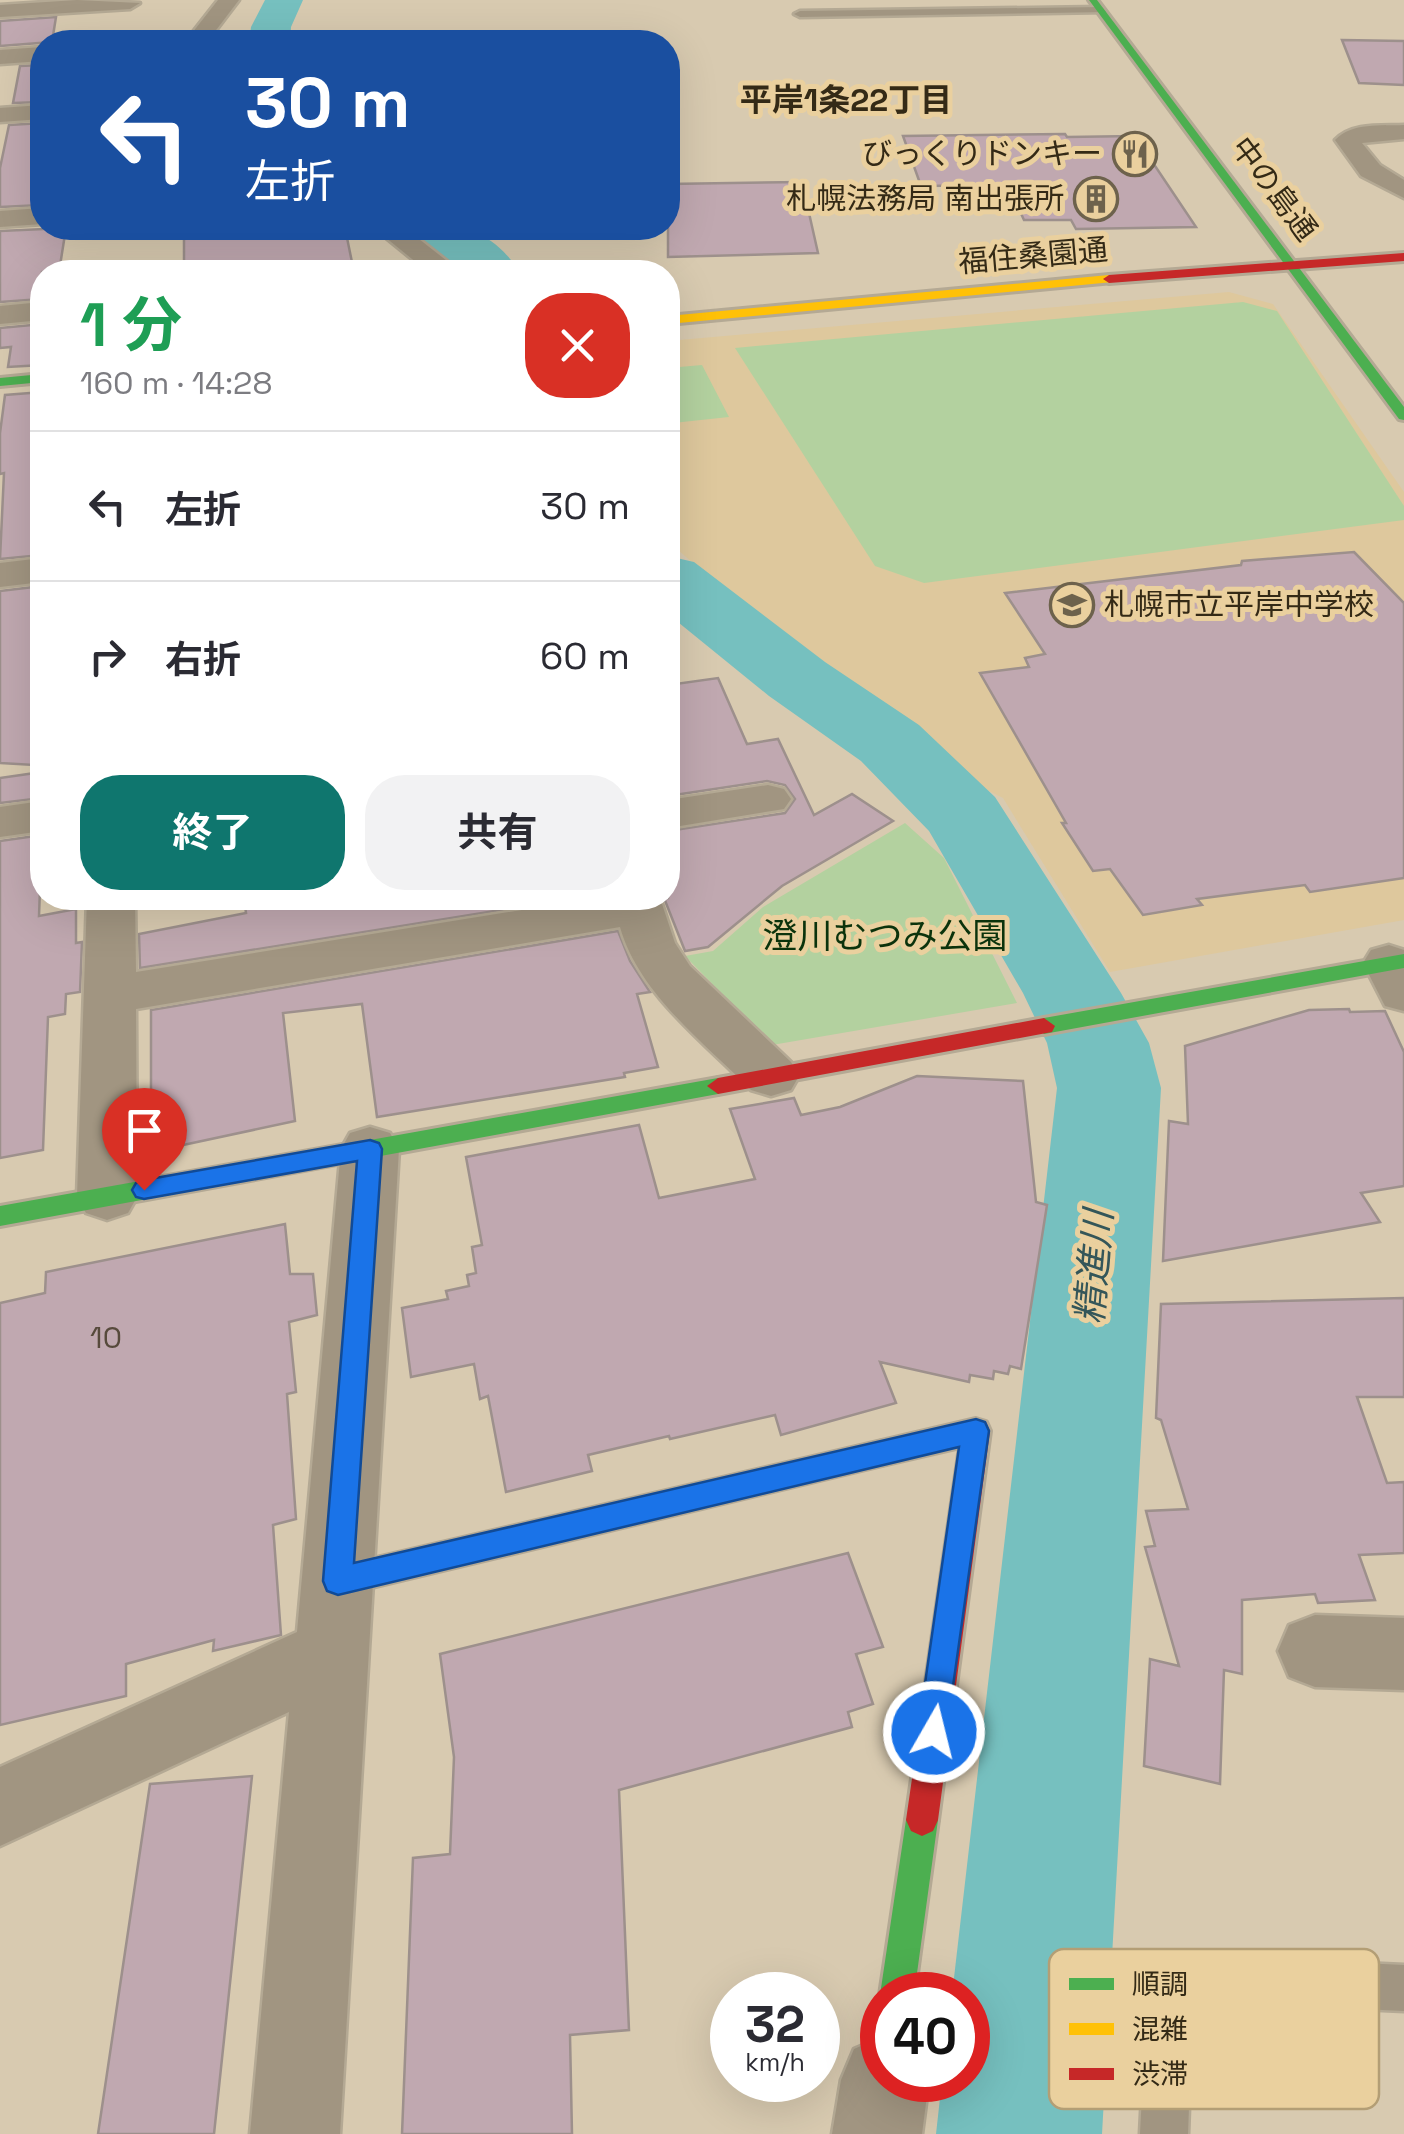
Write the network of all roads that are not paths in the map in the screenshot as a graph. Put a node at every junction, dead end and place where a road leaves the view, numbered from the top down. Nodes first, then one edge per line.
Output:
1 (229, 0) edge
2 (130, 2) edge
3 (1096, 4) edge
4 (0, 11) edge
5 (800, 14) dead end
6 (114, 29) dead end
7 (205, 30) edge
8 (30, 55) edge
9 (0, 57) edge
10 (30, 113) edge
11 (0, 115) edge
12 (1404, 132) edge
13 (1404, 190) edge
14 (30, 217) edge
15 (0, 219) edge
16 (404, 240) edge
17 (1404, 257) edge
18 (430, 260) edge
19 (1291, 263) junction
20 (30, 312) edge
21 (0, 315) edge
22 (680, 319) edge
23 (30, 379) edge
24 (0, 382) edge
25 (1401, 408) edge
26 (30, 572) edge
27 (0, 576) edge
28 (768, 799) dead end
29 (680, 812) edge
30 (30, 818) edge
31 (0, 822) edge
32 (111, 910) edge
33 (593, 910) edge
34 (640, 910) edge
35 (1399, 972) edge
36 (110, 996) junction
37 (771, 1076) junction
38 (370, 1149) junction
39 (106, 1196) junction
40 (0, 1216) edge
41 (338, 1581) junction
42 (1316, 1651) dead end
43 (331, 1654) junction
44 (1404, 1654) edge
45 (0, 1806) edge
46 (900, 1972) edge
47 (1379, 1987) edge
48 (1404, 1988) edge
49 (882, 2102) edge
50 (1165, 2109) edge
51 (295, 2134) edge
52 (878, 2134) edge
53 (1164, 2134) edge

1 - 7 street
2 - 4 street
2 - 6 street
3 - 5 lane
3 - 19 main road, 中の島通
8 - 9 street
10 - 11 street
12 - 13 street
14 - 15 street
16 - 18 street
17 - 19 main road, 福住桑園通
19 - 22 main road, 福住桑園通
19 - 25 main road, 中の島通
20 - 21 street
23 - 24 main road
26 - 27 street
28 - 29 street
30 - 31 street
32 - 36 street
33 - 36 street
34 - 37 street
35 - 37 main road
36 - 39 street
37 - 38 main road
38 - 39 main road
38 - 41 street
39 - 40 main road
41 - 43 street
41 - 46 main road
42 - 44 street
43 - 45 street
43 - 51 street
47 - 48 lane
49 - 52 street
50 - 53 lane

